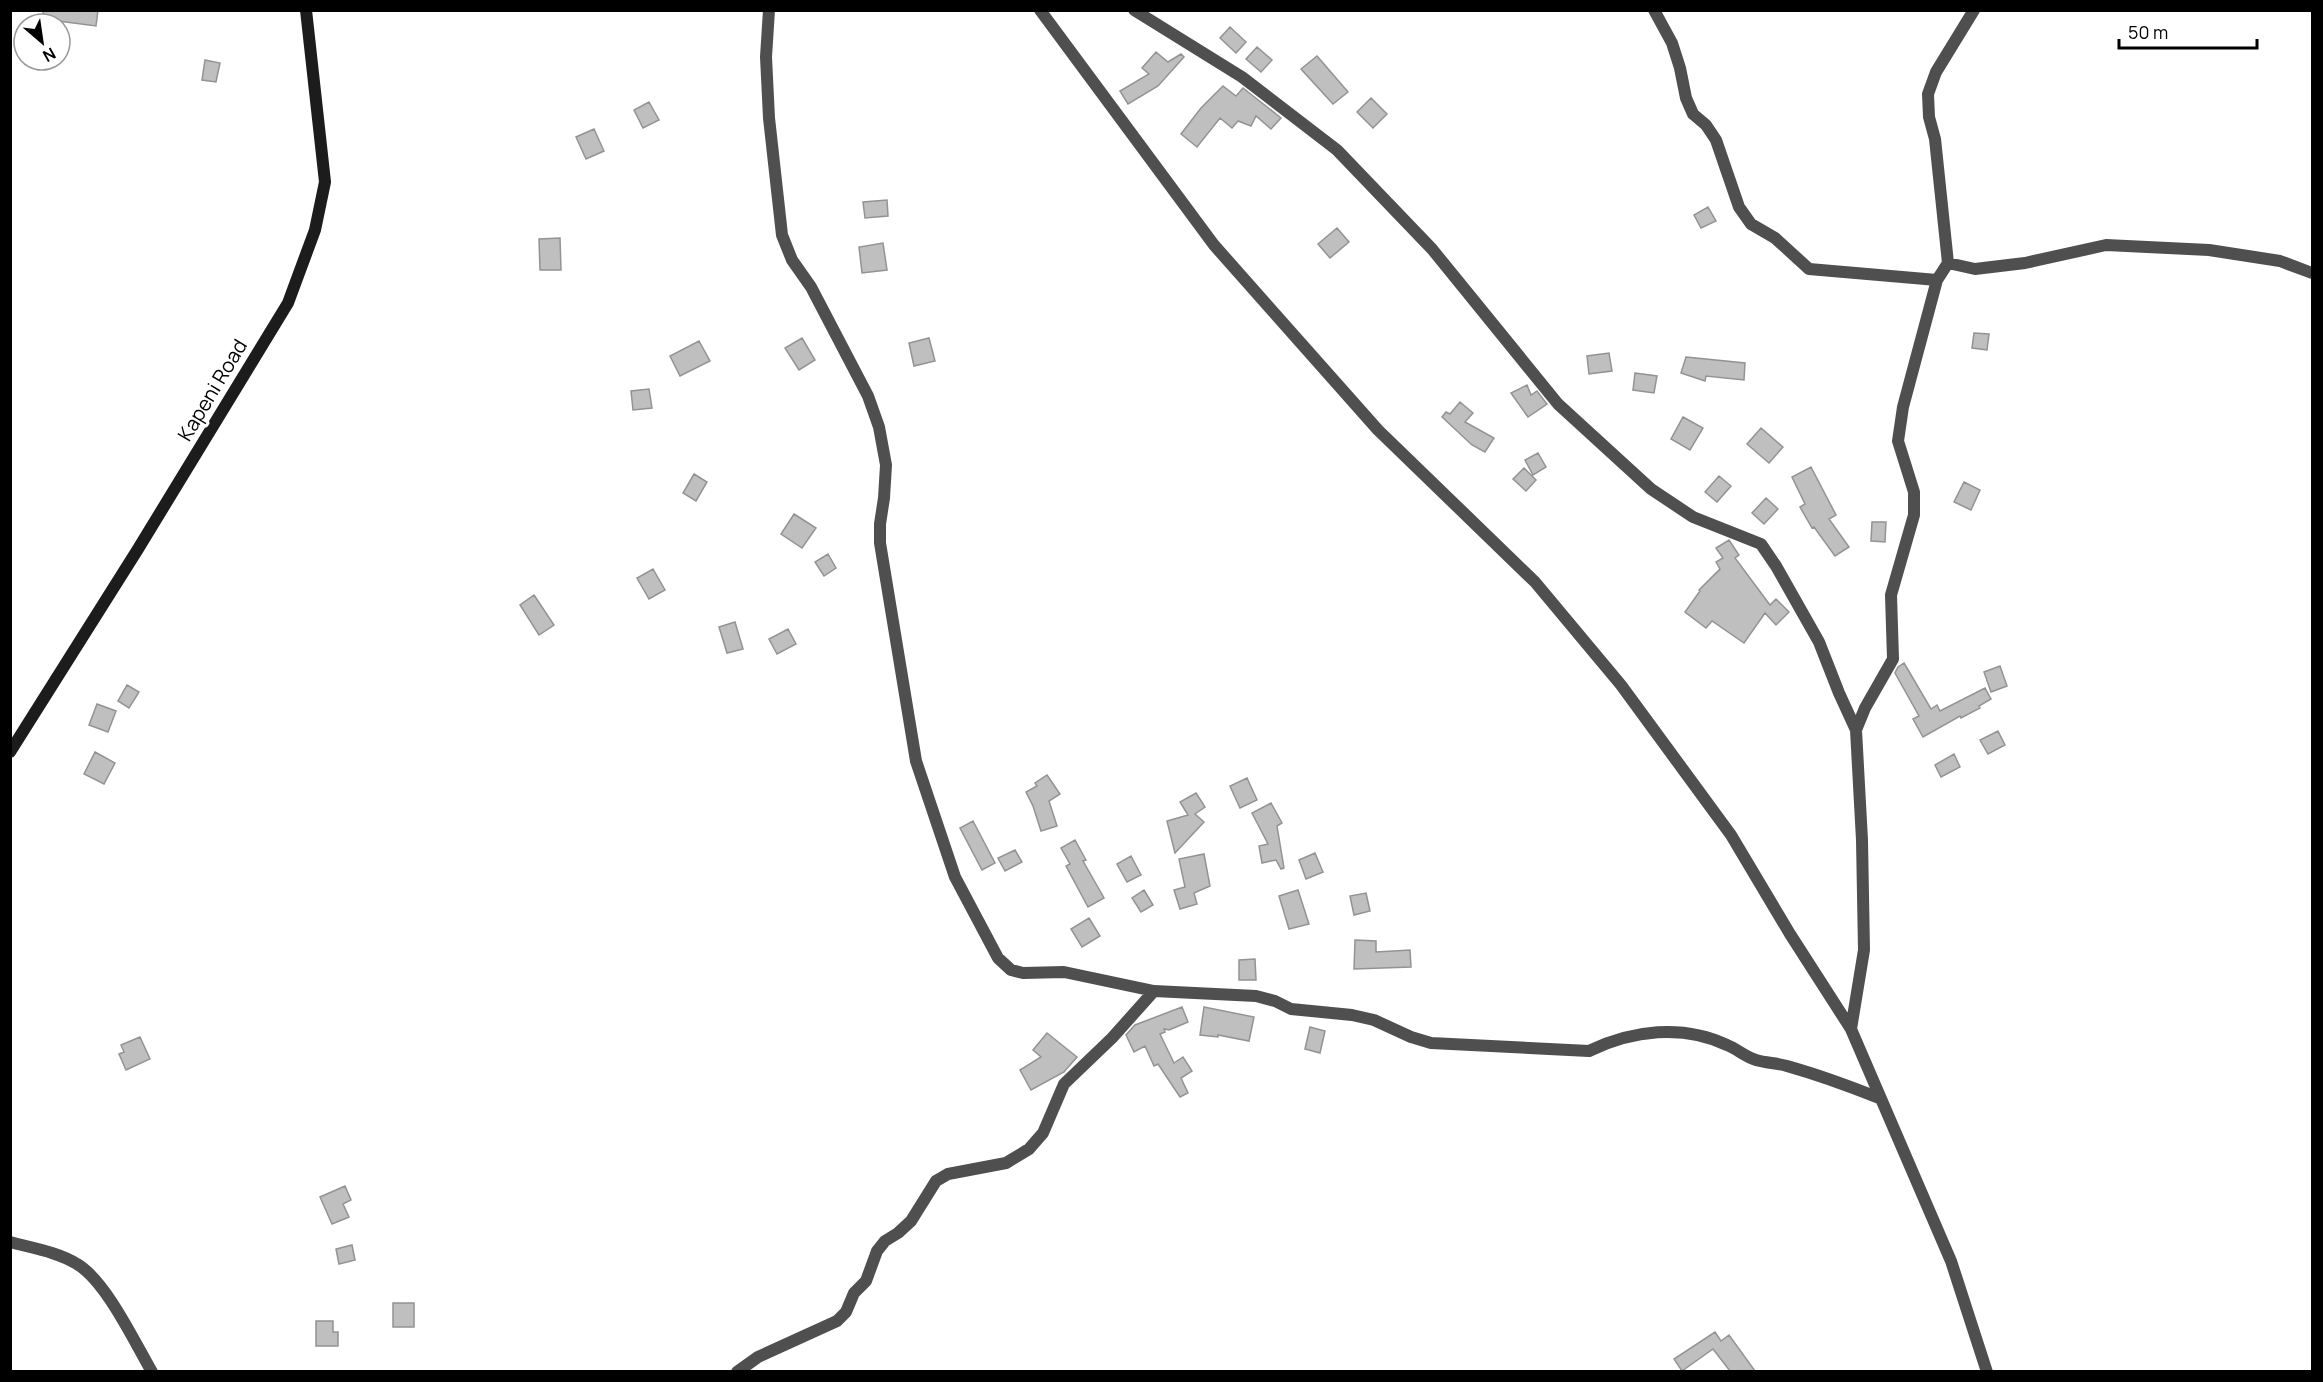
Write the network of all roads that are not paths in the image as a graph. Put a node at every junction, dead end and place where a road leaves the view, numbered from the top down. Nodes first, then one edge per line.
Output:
1 (306, 10) edge
2 (769, 10) edge
3 (1040, 10) edge
4 (1134, 10) edge
5 (1654, 10) edge
6 (1974, 10) edge
7 (1948, 263) junction
8 (2313, 273) edge
9 (1937, 280) junction
10 (1856, 730) junction
11 (10, 752) edge
12 (1154, 991) junction
13 (1851, 1029) junction
14 (1880, 1098) junction
15 (10, 1242) edge
16 (152, 1371) edge
17 (737, 1371) edge
18 (1987, 1371) edge

1 - 11 main road, Kapeni Road
2 - 12 street
3 - 13 street
4 - 10 street
5 - 9 street
6 - 7 street
7 - 8 street
7 - 9 street
9 - 10 street
10 - 13 street
12 - 14 street
12 - 17 street
13 - 14 street
14 - 18 street
15 - 16 street

